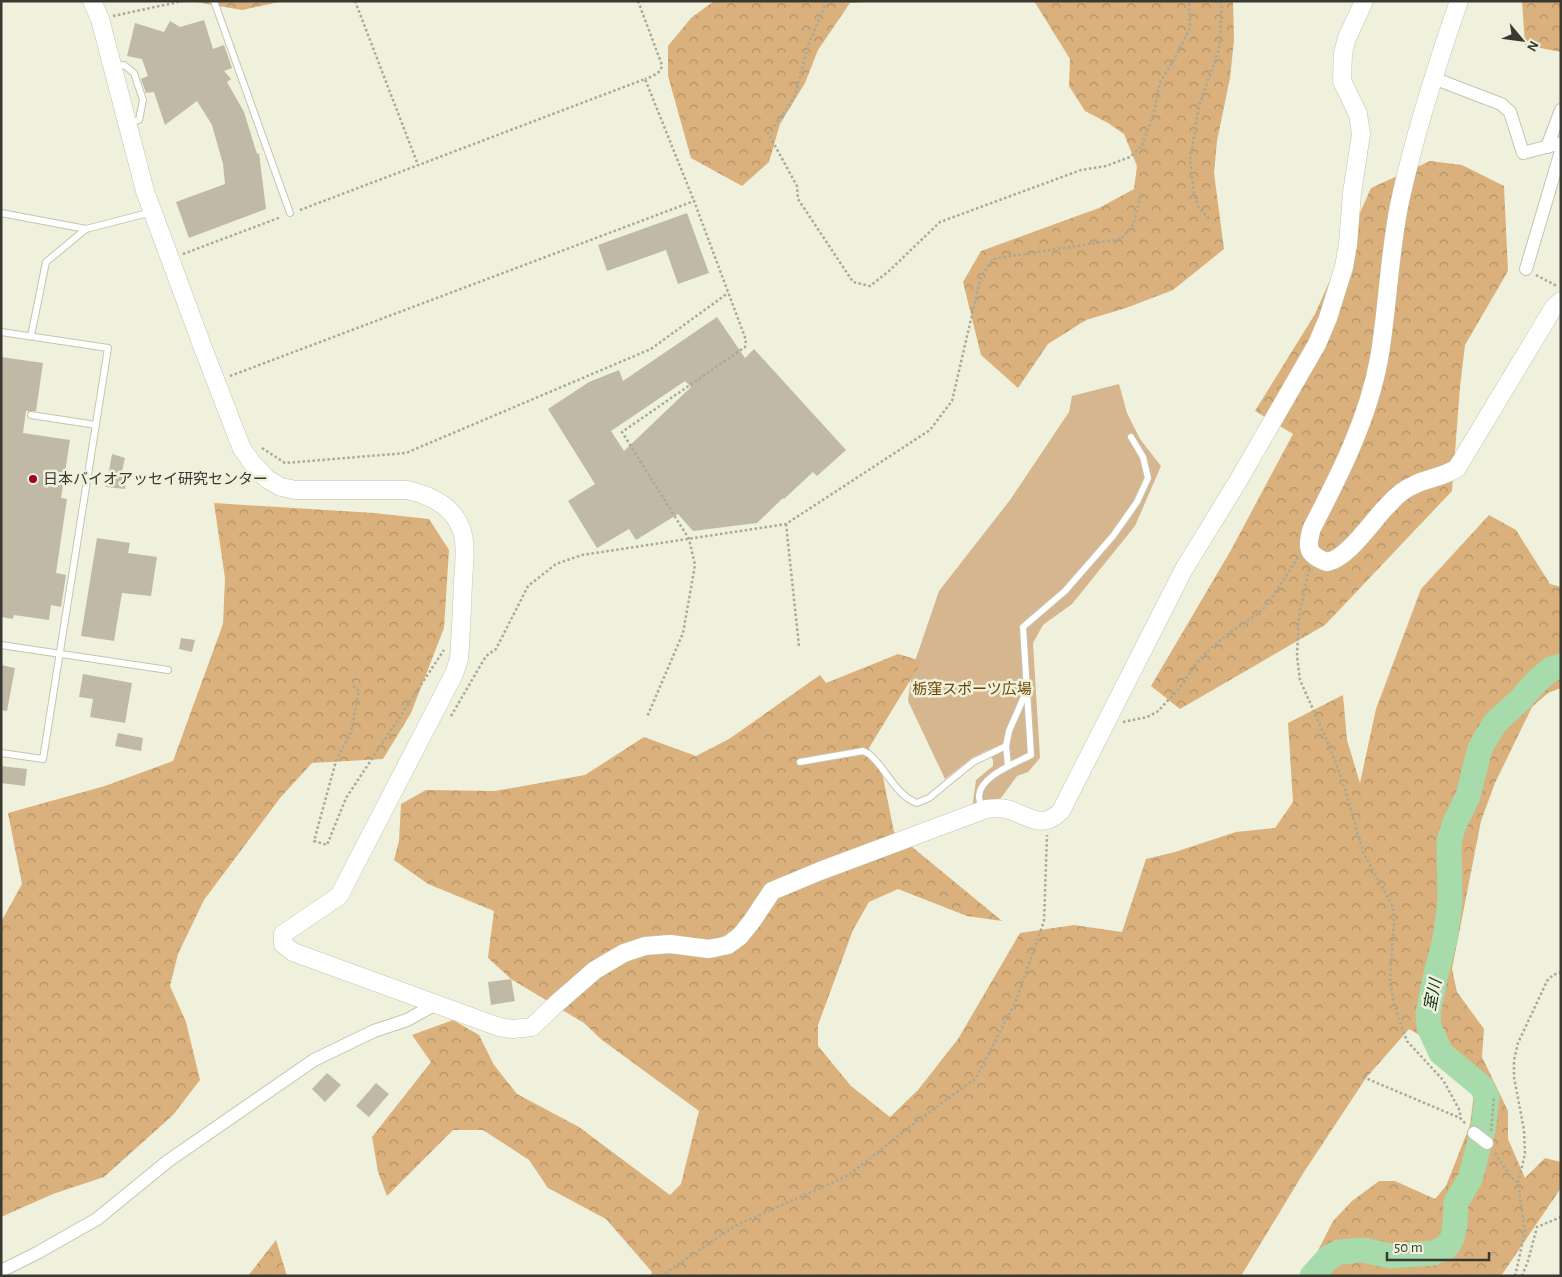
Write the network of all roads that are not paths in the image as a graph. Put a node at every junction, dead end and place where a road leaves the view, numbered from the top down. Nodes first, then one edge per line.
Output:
1 (92, 1) edge
2 (214, 1) edge
3 (1364, 1) edge
4 (1459, 1) edge
5 (1433, 78) junction
6 (1561, 110) edge
7 (1561, 143) edge
8 (1546, 147) junction
9 (1561, 151) edge
10 (153, 212) junction
11 (1, 213) edge
12 (290, 213) road end
13 (86, 228) junction
14 (1526, 270) road end
15 (1561, 301) edge
16 (1, 332) edge
17 (32, 336) junction
18 (31, 415) dead end
19 (96, 425) junction
20 (1131, 437) dead end
21 (1, 645) edge
22 (60, 654) junction
23 (168, 670) dead end
24 (1028, 689) junction
25 (1006, 746) junction
26 (1, 753) edge
27 (800, 762) dead end
28 (1008, 766) junction
29 (982, 811) junction
30 (436, 1004) junction
31 (1474, 1133) road end
32 (1487, 1143) road end
33 (1, 1271) edge

1 - 10 street
2 - 12 lane
3 - 29 street
4 - 5 street
5 - 8 street
5 - 15 street
6 - 8 street
7 - 8 street
9 - 14 street
10 - 13 lane
10 - 30 street
11 - 13 lane
13 - 17 lane
16 - 17 lane
17 - 19 lane
18 - 19 lane
19 - 22 lane
20 - 24 lane
21 - 22 lane
22 - 23 lane
22 - 26 lane
24 - 25 lane
24 - 28 lane
25 - 27 lane
25 - 28 lane
28 - 29 lane
29 - 30 street
30 - 33 street
31 - 32 street

